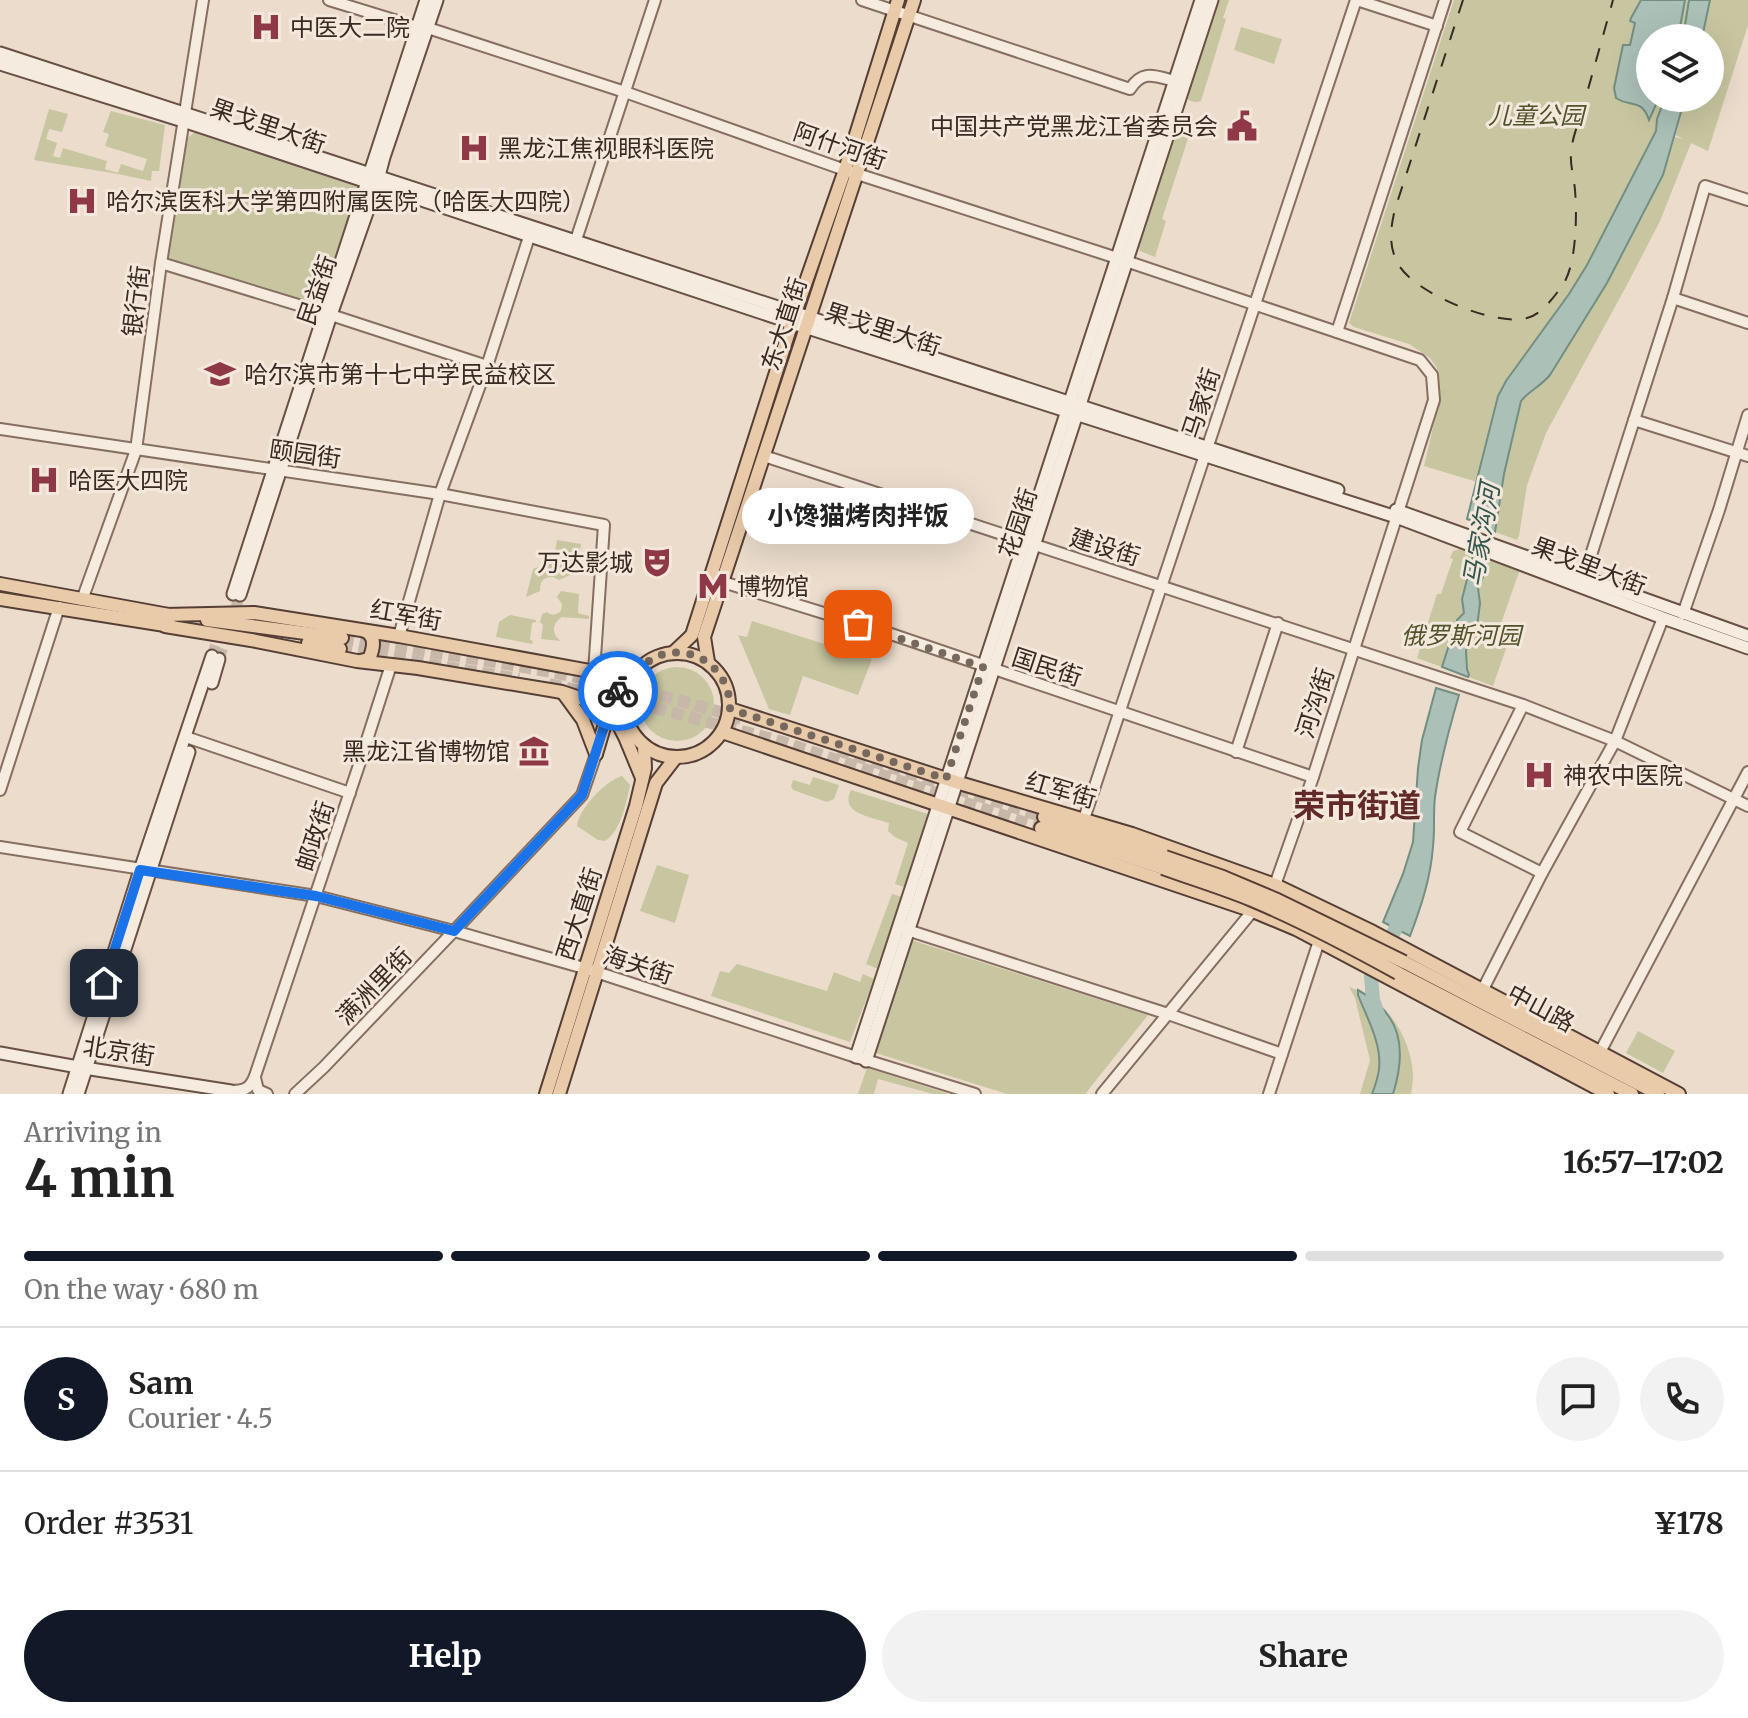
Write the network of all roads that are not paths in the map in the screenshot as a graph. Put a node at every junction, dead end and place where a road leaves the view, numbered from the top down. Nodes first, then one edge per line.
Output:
1 (203, 0) edge
2 (329, 0) edge
3 (426, 0) edge
4 (437, 0) edge
5 (655, 0) edge
6 (862, 0) edge
7 (914, 0) edge
8 (1201, 0) edge
9 (1212, 0) edge
10 (1357, 0) edge
11 (1445, 0) edge
12 (897, 5) edge
13 (909, 15) junction
14 (1437, 26) junction
15 (423, 28) junction
16 (0, 53) edge
17 (0, 64) edge
18 (1175, 81) junction
19 (625, 92) junction
20 (183, 117) junction
21 (851, 171) junction
22 (373, 180) junction
23 (1748, 200) edge
24 (529, 237) junction
25 (574, 246) junction
26 (1122, 259) junction
27 (161, 263) junction
28 (1673, 298) junction
29 (1255, 304) junction
30 (327, 314) junction
31 (794, 318) junction
32 (808, 323) junction
33 (1748, 323) edge
34 (1337, 332) junction
35 (487, 366) junction
36 (1073, 409) junction
37 (1748, 415) edge
38 (1634, 420) junction
39 (0, 429) edge
40 (136, 450) junction
41 (1206, 452) junction
42 (1736, 453) junction
43 (764, 456) junction
44 (1748, 456) edge
45 (276, 470) junction
46 (440, 494) junction
47 (1397, 514) junction
48 (1029, 544) junction
49 (1521, 559) junction
50 (1584, 577) junction
51 (723, 582) junction
52 (0, 584) edge
53 (1162, 585) junction
54 (236, 595) tunnel mouth
55 (0, 599) edge
56 (82, 600) junction
57 (59, 607) junction
58 (1683, 614) junction
59 (1663, 618) junction
60 (164, 620) junction
61 (1278, 623) junction
62 (363, 630) junction
63 (399, 636) junction
64 (1748, 636) edge
65 (341, 643) tunnel mouth
66 (1354, 648) junction
67 (1748, 648) edge
68 (673, 653) junction
69 (216, 657) tunnel mouth
70 (357, 661) junction
71 (708, 662) junction
72 (391, 665) junction
73 (988, 668) junction
74 (638, 670) junction
75 (594, 672) junction
76 (562, 692) junction
77 (1523, 705) junction
78 (610, 708) junction
79 (730, 709) junction
80 (625, 711) junction
81 (1120, 712) junction
82 (722, 732) junction
83 (189, 739) junction
84 (1615, 741) junction
85 (644, 746) junction
86 (1236, 752) junction
87 (596, 754) junction
88 (676, 757) junction
89 (1748, 772) edge
90 (1313, 777) junction
91 (643, 781) junction
92 (951, 781) junction
93 (0, 790) edge
94 (350, 793) junction
95 (1734, 799) junction
96 (944, 806) junction
97 (1748, 806) edge
98 (1084, 819) junction
99 (1132, 834) junction
100 (0, 847) edge
101 (1145, 851) junction
102 (1164, 863) junction
103 (145, 871) junction
104 (1542, 873) junction
105 (1275, 885) junction
106 (316, 896) junction
107 (1253, 911) junction
108 (903, 929) junction
109 (454, 931) junction
110 (1319, 941) junction
111 (1365, 948) junction
112 (1401, 967) junction
113 (590, 971) junction
114 (1480, 994) junction
115 (1168, 1014) junction
116 (1600, 1052) junction
117 (0, 1053) edge
118 (1282, 1054) junction
119 (861, 1059) junction
120 (82, 1068) junction
121 (255, 1076) junction
122 (233, 1093) edge
123 (69, 1094) edge
124 (78, 1094) edge
125 (267, 1094) edge
126 (295, 1094) edge
127 (546, 1094) edge
128 (559, 1094) edge
129 (975, 1094) edge
130 (1102, 1094) edge
131 (1269, 1094) edge
132 (1608, 1094) edge
133 (1632, 1094) edge
134 (1658, 1094) edge
135 (1679, 1094) edge

1 - 20 street, 银行街
2 - 15 street, 阿什河街
3 - 15 main road, 民益街
4 - 15 main road, 民益街
5 - 19 street
6 - 12 street
7 - 13 main road, 东大直街
8 - 18 main road, 花园街
9 - 26 main road, 花园街
10 - 14 street
10 - 29 street, 马家街
11 - 14 street
12 - 13 street
12 - 21 main road, 东大直街
13 - 18 street
13 - 21 main road, 东大直街
14 - 34 street
15 - 19 street, 阿什河街
15 - 22 main road, 民益街
16 - 20 main road, 果戈里大街
17 - 20 main road, 果戈里大街
18 - 26 main road, 花园街
19 - 21 street, 阿什河街
19 - 25 street
20 - 22 main road, 果戈里大街
20 - 27 street, 银行街
21 - 26 street, 阿什河街
21 - 31 main road, 东大直街
21 - 32 main road, 东大直街
22 - 24 main road, 果戈里大街
22 - 25 main road, 果戈里大街
22 - 30 main road, 民益街
23 - 28 street
24 - 25 main road, 果戈里大街
24 - 35 street
25 - 31 main road, 果戈里大街
26 - 29 street, 阿什河街
26 - 36 main road, 花园街
27 - 30 street
27 - 40 street, 银行街
28 - 33 street
28 - 38 street
29 - 34 street, 阿什河街
29 - 41 street, 马家街
30 - 35 street
30 - 45 main road, 民益街
31 - 32 main road, 果戈里大街
31 - 68 main road, 东大直街
32 - 36 main road, 果戈里大街
32 - 43 main road, 东大直街
34 - 47 street, 河沟街
35 - 46 street
36 - 41 main road, 果戈里大街
36 - 48 main road, 花园街
37 - 42 street
38 - 42 street
38 - 50 street
39 - 40 street, 颐园街
40 - 45 street, 颐园街
40 - 56 street, 银行街
41 - 47 main road, 果戈里大街
41 - 53 street, 马家街
42 - 44 street
42 - 58 street
43 - 48 street, 建设街
43 - 51 main road, 东大直街
45 - 46 street, 颐园街
45 - 54 main road, 民益街
46 - 63 street
46 - 75 street, 颐园街
47 - 49 main road, 果戈里大街
47 - 66 street, 河沟街
48 - 53 street, 建设街
48 - 73 main road, 花园街
49 - 50 main road, 果戈里大街
49 - 59 main road, 果戈里大街
50 - 58 main road, 果戈里大街
51 - 71 main road, 东大直街
51 - 73 street, 国民街
52 - 56 main road, 红军街
53 - 61 street, 建设街
53 - 81 street, 马家街
55 - 57 main road, 红军街
56 - 60 main road, 红军街
57 - 60 main road, 红军街
57 - 93 street
58 - 64 main road, 果戈里大街
59 - 67 main road, 果戈里大街
59 - 84 street
60 - 62 main road, 红军街
60 - 65 main road, 红军街
60 - 70 main road, 红军街
61 - 66 street, 建设街
61 - 86 street
62 - 63 main road, 红军街
62 - 70 main road
63 - 75 main road, 红军街
66 - 77 street, 建设街
66 - 90 street, 河沟街
68 - 71 main road
68 - 74 main road
69 - 83 main road
70 - 72 main road, 红军街
71 - 79 main road
72 - 76 main road, 红军街
72 - 94 street, 邮政街
73 - 81 street, 国民街
73 - 92 main road, 花园街
74 - 75 main road, 红军街
74 - 78 main road
74 - 80 main road
76 - 78 main road, 红军街
76 - 87 main road
77 - 84 street, 建设街
77 - 104 street
78 - 80 main road, 红军街
78 - 87 main road
78 - 91 main road
79 - 82 main road
79 - 92 main road, 红军街
80 - 85 main road
81 - 86 street, 国民街
81 - 98 street, 马家街
82 - 88 main road
82 - 96 main road
83 - 94 street
83 - 103 main road
84 - 95 street, 建设街
84 - 104 street
85 - 88 main road
85 - 91 main road, 西大直街
86 - 90 street, 国民街
87 - 109 street, 满洲里街
88 - 113 main road, 西大直街
89 - 95 street
90 - 105 street, 河沟街
91 - 113 main road, 西大直街
92 - 96 main road, 花园街
92 - 98 main road, 红军街
94 - 106 street, 邮政街
95 - 97 street, 建设街
95 - 116 street
96 - 107 main road
96 - 108 main road, 花园街
98 - 99 main road, 红军街
99 - 101 main road
99 - 105 main road, 红军街
100 - 103 street, 海关街
101 - 102 main road, 红军街
101 - 102 main road, 红军街
102 - 111 main road, 红军街, bridge
103 - 106 street, 海关街
103 - 120 main road
104 - 114 street
105 - 107 street, 河沟街
105 - 111 main road, 红军街
106 - 109 street, 海关街
106 - 121 street, 邮政街
107 - 110 main road
107 - 115 street, 河沟街
108 - 115 street
108 - 119 main road, 花园街
109 - 113 street, 海关街
109 - 126 street, 满洲里街
110 - 111 main road
110 - 118 street
111 - 112 main road, 红军街, bridge
111 - 112 main road
112 - 114 main road, 中山路
112 - 132 main road
112 - 133 main road, 中山路
113 - 119 street, 海关街
113 - 127 main road, 西大直街
113 - 128 main road, 西大直街
114 - 116 main road
114 - 134 main road, 中山路
115 - 118 street
115 - 130 street, 河沟街
116 - 135 main road
117 - 120 main road, 北京街
118 - 131 street
119 - 129 street, 海关街
120 - 122 main road, 北京街
120 - 123 main road
120 - 124 main road
121 - 122 street
121 - 125 street

